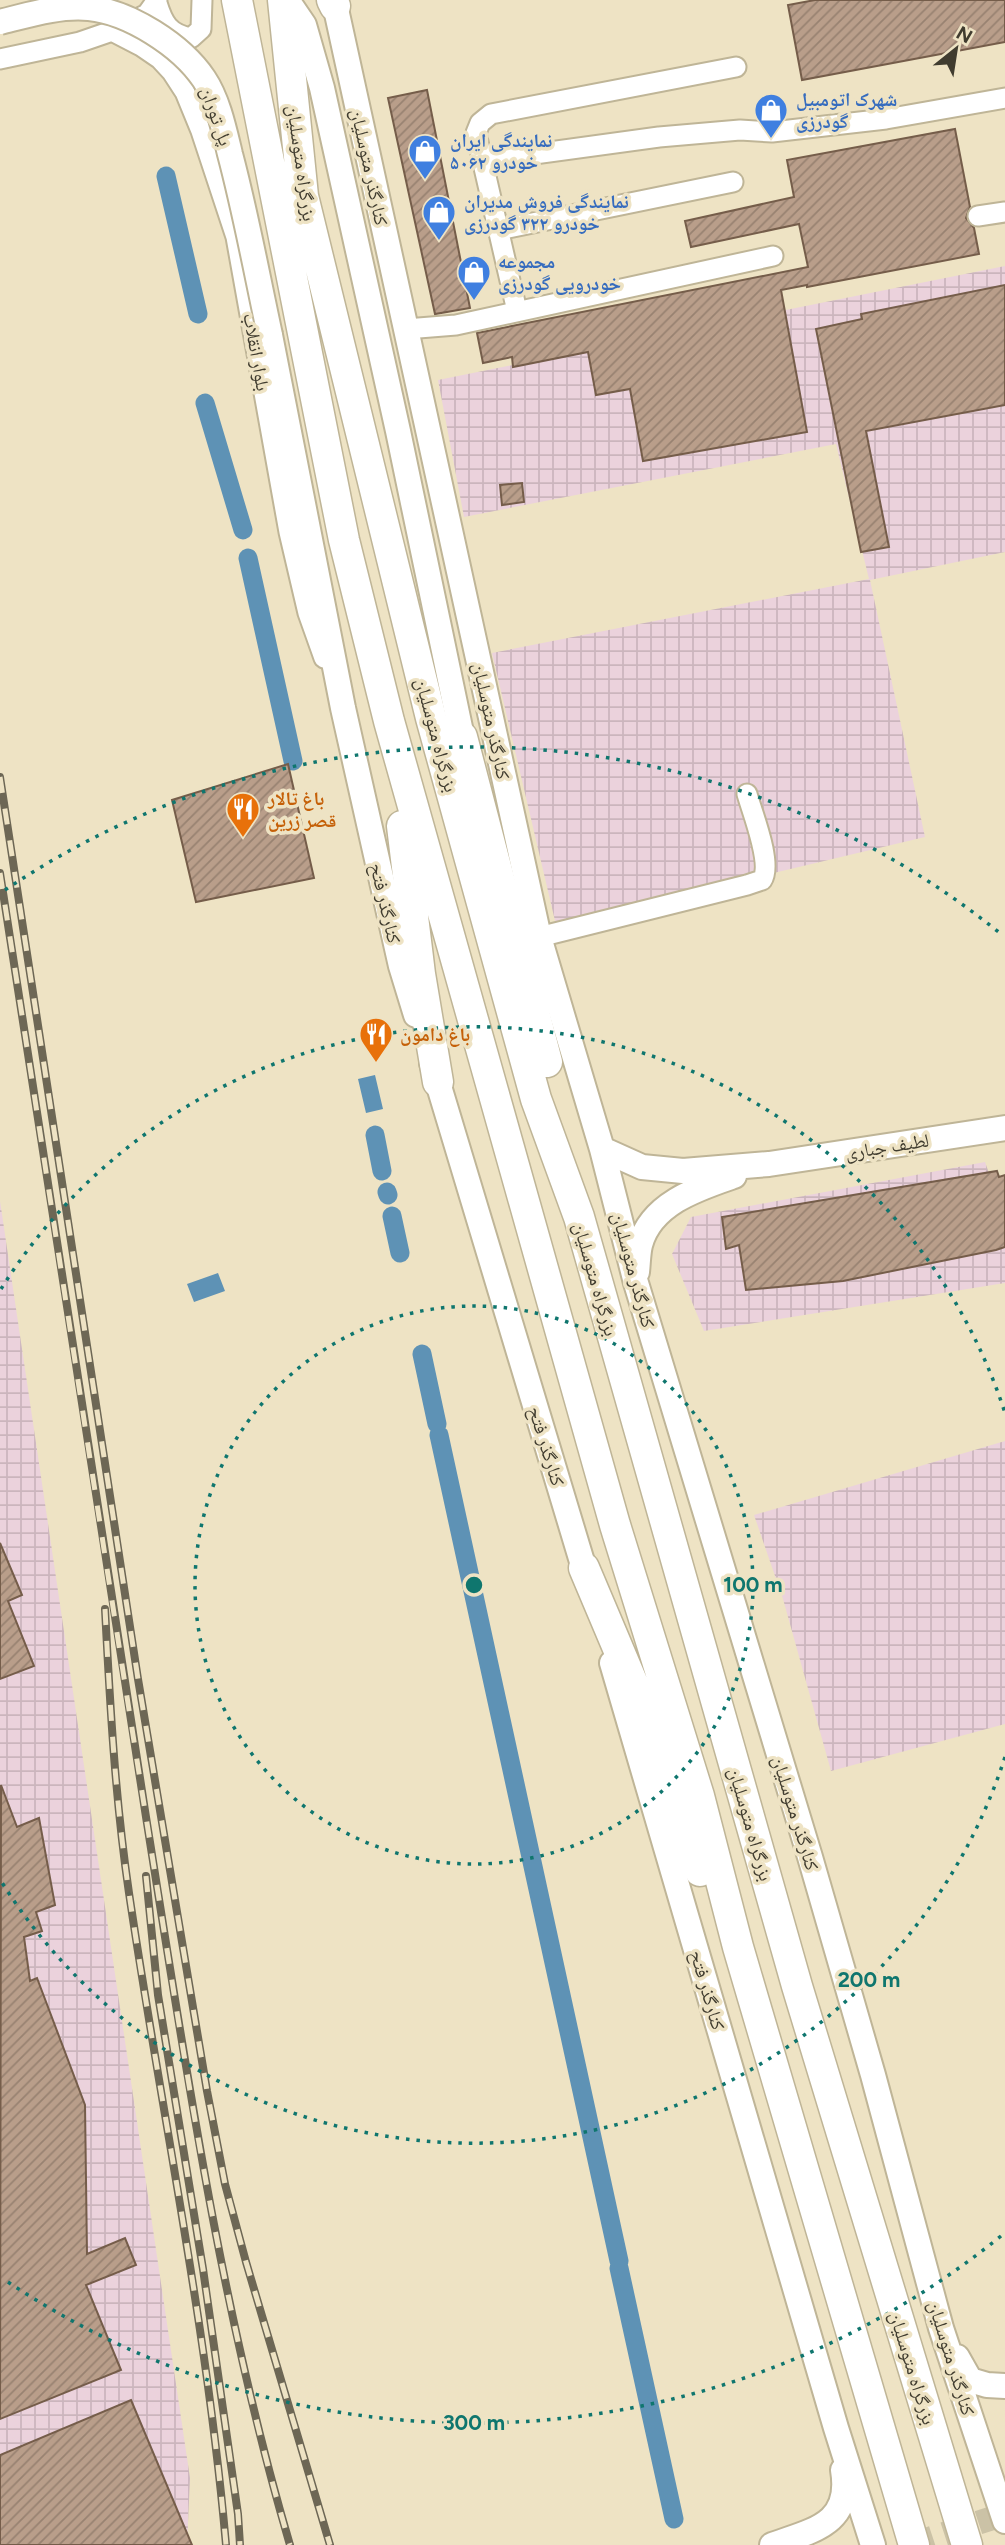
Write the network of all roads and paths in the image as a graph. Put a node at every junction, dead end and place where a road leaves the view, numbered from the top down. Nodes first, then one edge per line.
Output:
1 (202, 0) edge
2 (237, 0) edge
3 (285, 0) edge
4 (157, 2) edge
5 (334, 2) edge
6 (0, 22) edge
7 (112, 32) junction
8 (0, 48) edge
9 (0, 59) edge
10 (736, 67) dead end
11 (1005, 98) edge
12 (483, 161) junction
13 (733, 182) dead end
14 (1005, 212) edge
15 (978, 216) dead end
16 (498, 230) junction
17 (773, 256) dead end
18 (517, 311) junction
19 (406, 329) junction
20 (270, 335) joint
21 (343, 708) junction
22 (389, 721) junction
23 (462, 737) joint
24 (747, 794) dead end
25 (539, 937) junction
26 (438, 1082) junction
27 (1005, 1128) edge
28 (602, 1149) junction
29 (769, 1164) junction
30 (579, 1217) junction
31 (636, 1283) junction
32 (584, 1568) junction
33 (738, 1947) junction
34 (942, 2328) junction
35 (1005, 2386) edge
36 (1005, 2400) edge
37 (971, 2419) junction
38 (836, 2428) junction
39 (1005, 2521) edge
40 (772, 2545) edge
41 (873, 2545) edge
42 (914, 2545) edge
43 (967, 2545) edge

1 - 4 street
2 - 22 highway, بزرگراه متوسلیان
3 - 23 main road
3 - 30 highway, بزرگراه متوسلیان
4 - 7 street, بلوار انقلاب
5 - 19 main road, کنارگذر متوسلیان
6 - 20 main road, پل توران, bridge
7 - 8 street, بلوار انقلاب
7 - 9 street, بلوار انقلاب
7 - 21 street, بلوار انقلاب
10 - 12 street
11 - 12 street
12 - 16 street
13 - 16 street
14 - 15 street
16 - 18 street
17 - 18 street
18 - 19 street
19 - 25 main road, کنارگذر متوسلیان
20 - 21 main road, کنارگذر فتح
21 - 26 main road, کنارگذر فتح
22 - 26 highway
22 - 33 highway, بزرگراه متوسلیان
23 - 30 highway
24 - 25 street
25 - 28 main road, کنارگذر متوسلیان
26 - 32 main road, کنارگذر فتح
27 - 29 main road, لطیف جباری
28 - 29 main road
28 - 31 main road, کنارگذر متوسلیان
29 - 31 main road
30 - 43 highway, بزرگراه متوسلیان
31 - 34 main road, کنارگذر متوسلیان
32 - 33 highway
32 - 38 main road, کنارگذر فتح
33 - 42 highway, بزرگراه متوسلیان
34 - 35 main road
34 - 37 main road, کنارگذر متوسلیان
36 - 37 main road
37 - 39 main road, کنارگذر متوسلیان
38 - 40 main road
38 - 41 main road, کنارگذر فتح

